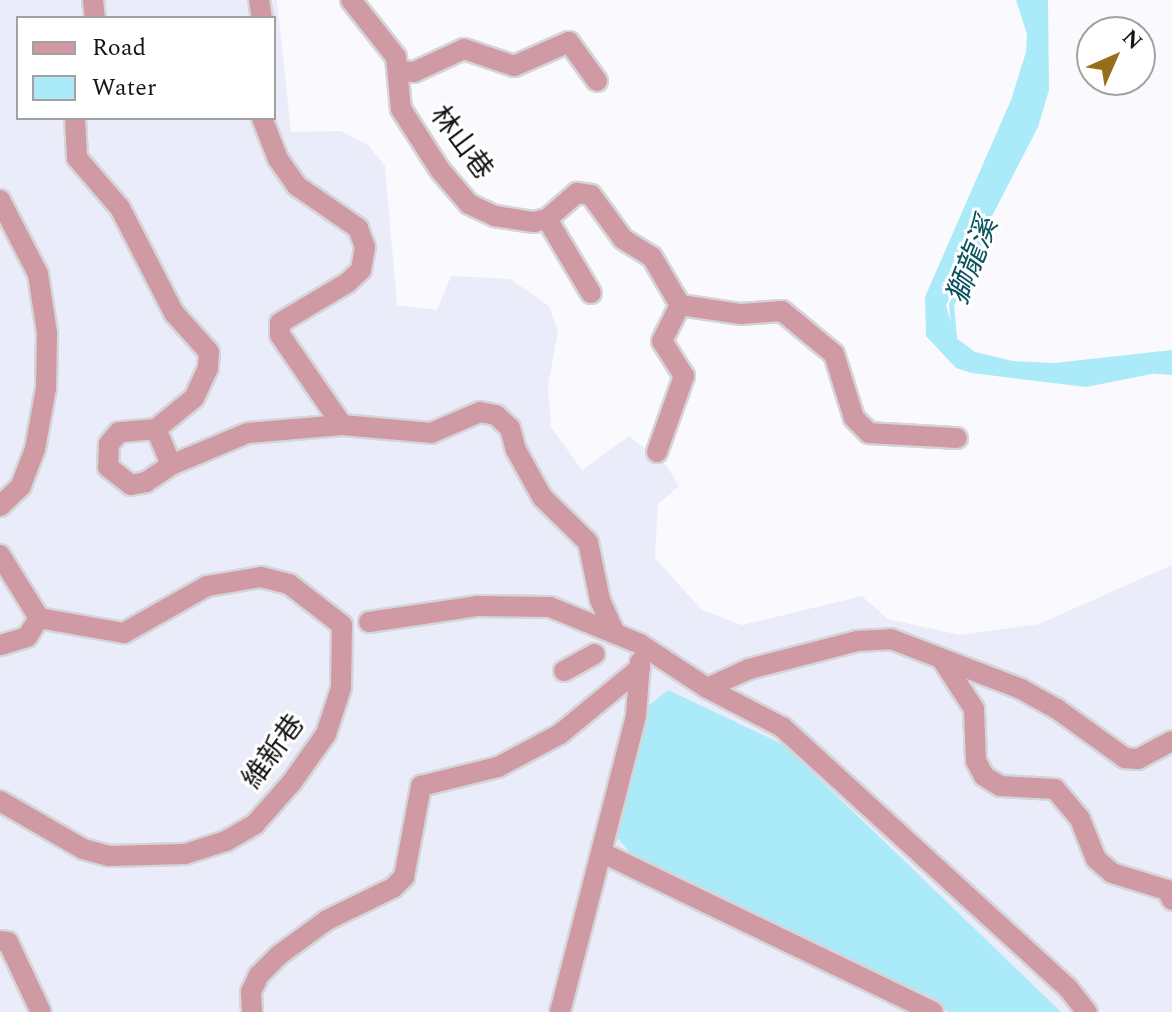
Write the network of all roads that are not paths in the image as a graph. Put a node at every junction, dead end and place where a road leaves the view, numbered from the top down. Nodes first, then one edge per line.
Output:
1 (351, 0) edge
2 (401, 71) junction
3 (597, 81) dead end
4 (75, 120) edge
5 (263, 120) edge
6 (0, 200) edge
7 (547, 219) junction
8 (591, 293) dead end
9 (680, 305) junction
10 (342, 425) junction
11 (156, 429) junction
12 (957, 438) dead end
13 (657, 452) dead end
14 (171, 465) junction
15 (0, 506) edge
16 (0, 555) edge
17 (39, 618) junction
18 (369, 622) dead end
19 (615, 634) junction
20 (640, 644) junction
21 (0, 645) edge
22 (595, 654) dead end
23 (943, 661) junction
24 (640, 668) junction
25 (564, 671) dead end
26 (707, 688) junction
27 (1172, 741) edge
28 (0, 801) edge
29 (603, 853) junction
30 (1172, 900) edge
31 (0, 941) edge
32 (41, 1012) edge
33 (252, 1012) edge
34 (560, 1012) edge
35 (933, 1012) edge
36 (1087, 1012) edge

1 - 2 lane
2 - 3 lane
2 - 7 lane, 林山巷
4 - 11 lane
5 - 10 lane
6 - 15 lane
7 - 8 lane
7 - 9 lane
9 - 12 lane
9 - 13 lane
10 - 14 lane
10 - 19 lane
11 - 14 lane
11 - 14 lane
16 - 17 lane
17 - 21 lane
17 - 28 lane, 維新巷
18 - 19 lane
19 - 20 lane
20 - 24 lane
20 - 26 lane
22 - 25 lane
23 - 26 lane
23 - 27 lane
23 - 30 lane
24 - 29 lane
24 - 33 lane
26 - 36 lane
29 - 34 lane
29 - 35 lane
31 - 32 lane

